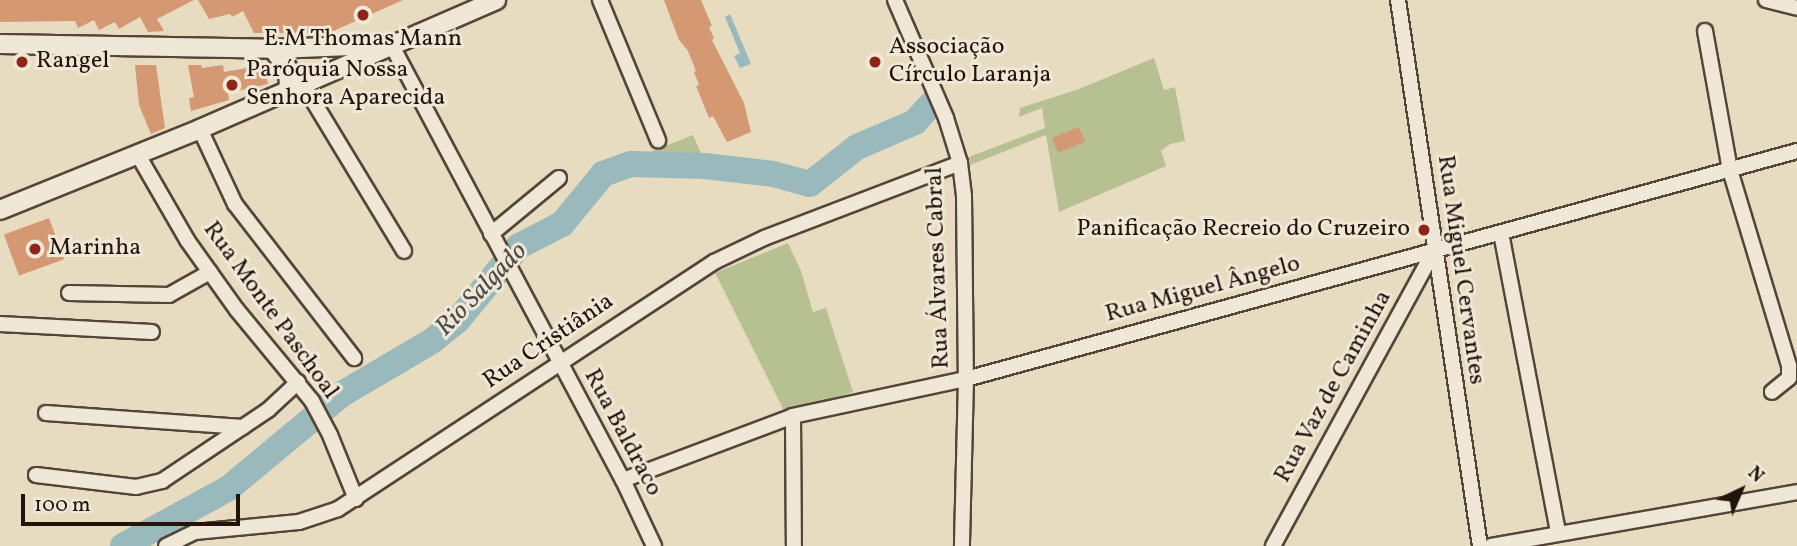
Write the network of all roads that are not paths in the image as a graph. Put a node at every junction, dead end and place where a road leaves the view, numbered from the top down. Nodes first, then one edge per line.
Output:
1 (496, 0) edge
2 (600, 0) edge
3 (895, 0) edge
4 (1398, 0) edge
5 (1766, 0) edge
6 (1797, 8) edge
7 (1705, 31) dead end
8 (0, 44) edge
9 (391, 44) junction
10 (273, 49) junction
11 (296, 87) junction
12 (200, 130) junction
13 (658, 141) dead end
14 (1797, 151) edge
15 (138, 155) junction
16 (960, 163) junction
17 (1730, 170) junction
18 (559, 178) dead end
19 (0, 210) edge
20 (1501, 233) junction
21 (492, 236) junction
22 (1435, 249) junction
23 (404, 251) dead end
24 (209, 272) junction
25 (69, 293) dead end
26 (0, 324) edge
27 (152, 332) dead end
28 (354, 358) dead end
29 (559, 362) junction
30 (966, 379) junction
31 (298, 382) junction
32 (1773, 392) dead end
33 (46, 413) dead end
34 (793, 416) junction
35 (243, 427) junction
36 (36, 475) dead end
37 (623, 480) junction
38 (1797, 492) edge
39 (356, 499) junction
40 (1558, 533) junction
41 (166, 546) edge
42 (654, 546) edge
43 (794, 546) edge
44 (962, 546) edge
45 (1273, 546) edge
46 (1480, 546) edge
47 (1491, 546) edge

1 - 9 street
2 - 13 street
3 - 16 street, Rua Álvares Cabral
4 - 22 street, Rua Miguel Cervantes
5 - 6 street
7 - 17 street
8 - 10 street
9 - 10 street
9 - 11 street
9 - 21 street, Rua Baldraco
10 - 11 street
11 - 12 street
11 - 23 street
12 - 15 street
12 - 28 street
14 - 17 street, Rua Miguel Ângelo
15 - 19 street
15 - 24 street, Rua Monte Paschoal
16 - 29 street, Rua Cristiânia
16 - 30 street, Rua Álvares Cabral
17 - 20 street, Rua Miguel Ângelo
17 - 32 street
18 - 21 street
20 - 22 street, Rua Miguel Ângelo
20 - 40 street
21 - 29 street, Rua Baldraco
22 - 30 street, Rua Miguel Ângelo
22 - 45 street, Rua Vaz de Caminha
22 - 46 street, Rua Miguel Cervantes
24 - 25 street
24 - 31 street, Rua Monte Paschoal
26 - 27 street
29 - 37 street, Rua Baldraco
29 - 39 street, Rua Cristiânia
30 - 34 street, Rua Miguel Ângelo
30 - 44 street, Rua Álvares Cabral
31 - 35 street
31 - 39 street, Rua Monte Paschoal
33 - 35 street
34 - 37 street, Rua Miguel Ângelo
34 - 43 street
35 - 36 street
37 - 42 street, Rua Baldraco
38 - 40 street
39 - 41 street, Rua Cristiânia
40 - 47 street

